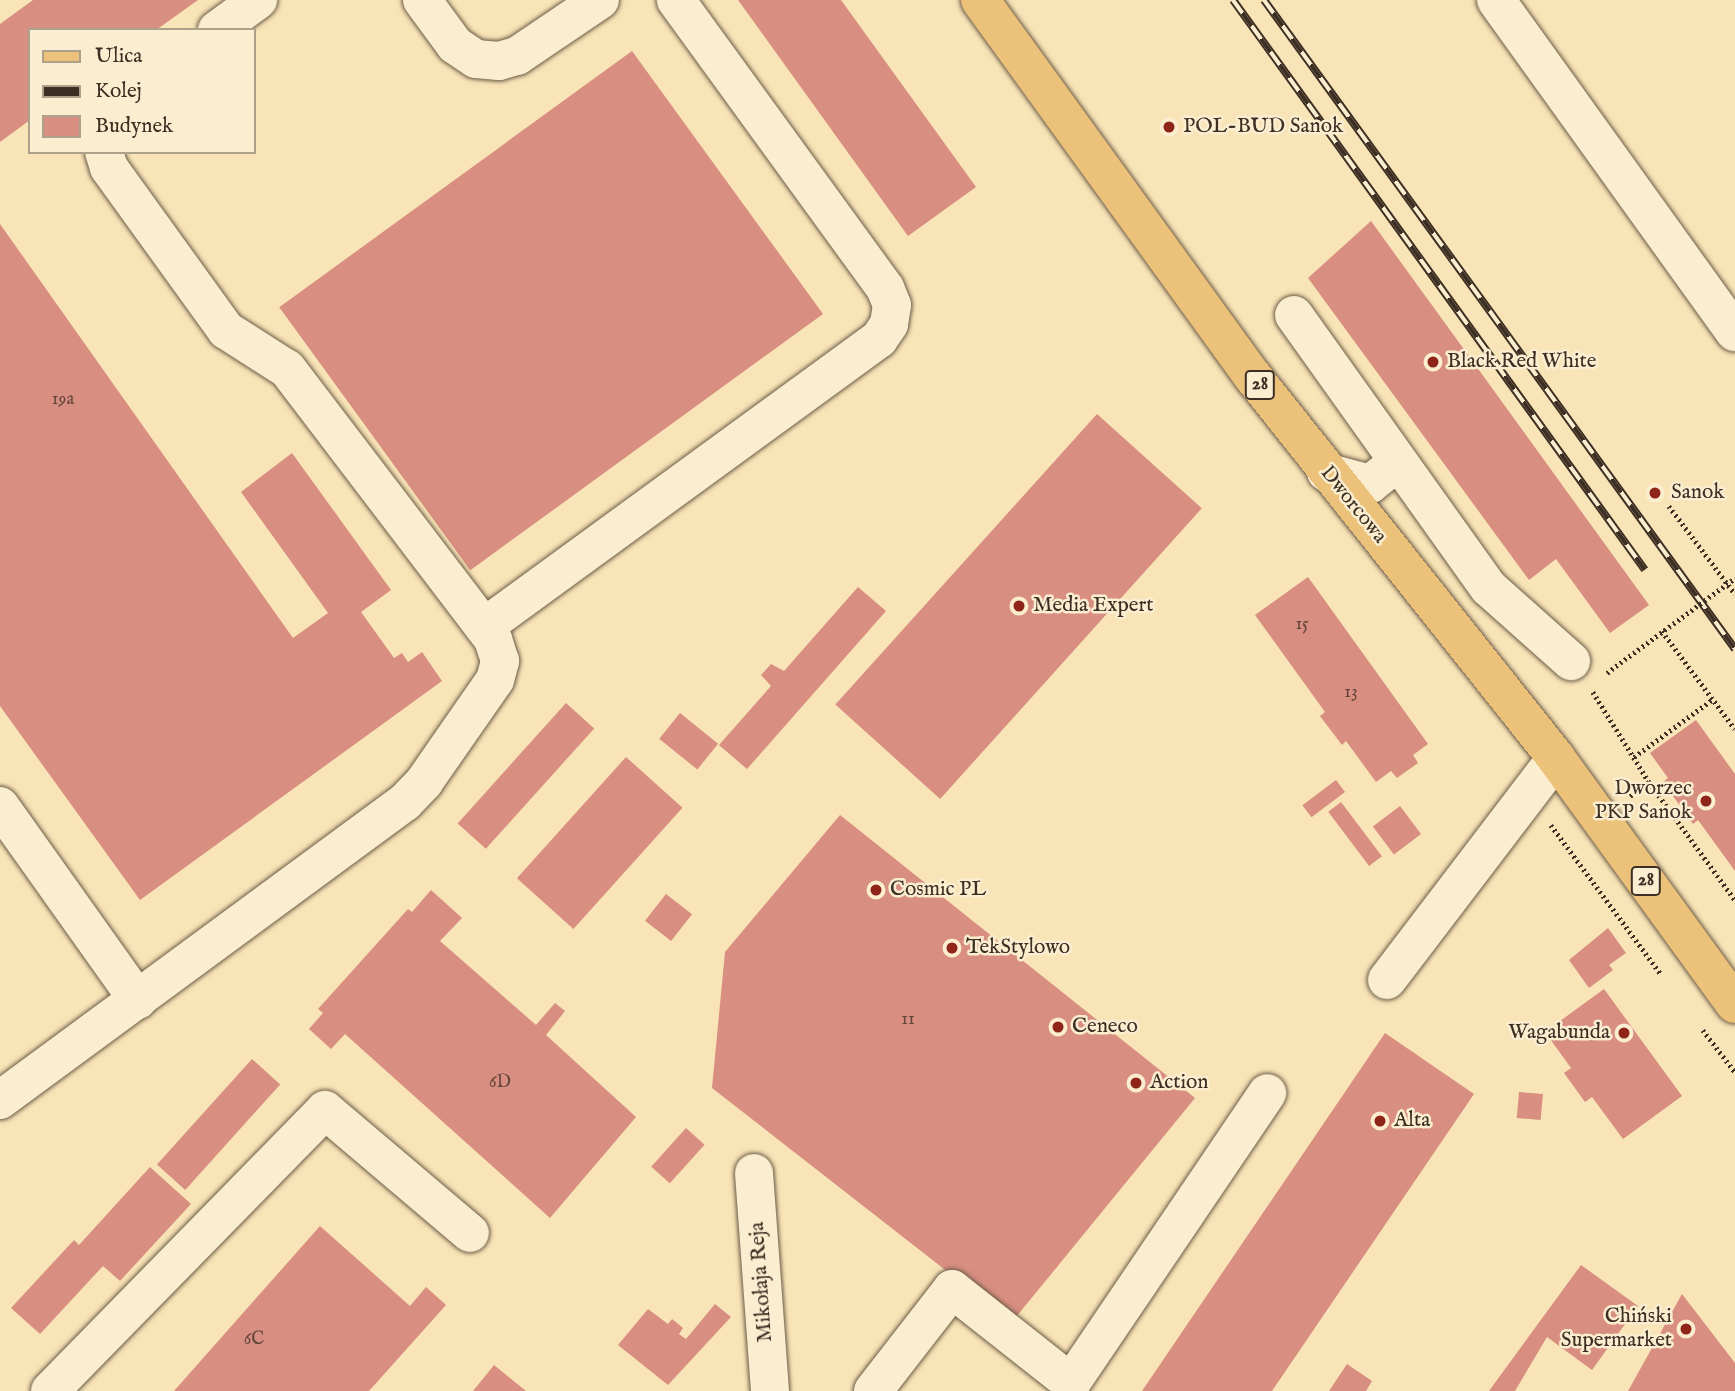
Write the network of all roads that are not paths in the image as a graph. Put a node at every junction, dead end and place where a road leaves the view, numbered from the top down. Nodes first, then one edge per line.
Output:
1 (258, 0) edge
2 (422, 0) edge
3 (600, 0) edge
4 (676, 0) edge
5 (980, 0) edge
6 (1496, 0) edge
7 (220, 28) edge
8 (104, 154) edge
9 (1294, 314) dead end
10 (1735, 332) edge
11 (1397, 463) junction
12 (1326, 472) junction
13 (484, 626) junction
14 (1571, 661) dead end
15 (1556, 758) junction
16 (0, 806) edge
17 (1387, 980) dead end
18 (138, 1000) junction
19 (1735, 1004) edge
20 (1267, 1093) dead end
21 (0, 1100) edge
22 (754, 1173) dead end
23 (470, 1233) dead end
24 (50, 1391) edge
25 (770, 1391) edge
26 (873, 1391) edge

1 - 7 street
2 - 3 street
4 - 13 street
5 - 12 main road, Dworcowa / 28
6 - 10 street
8 - 13 street
9 - 11 street
11 - 12 street
11 - 14 street
12 - 15 main road, Dworcowa / 28
13 - 18 street
15 - 17 street
15 - 19 main road, Dworcowa / 28
16 - 18 street
18 - 21 street
20 - 26 street
22 - 25 street, Mikołaja Reja
23 - 24 street

